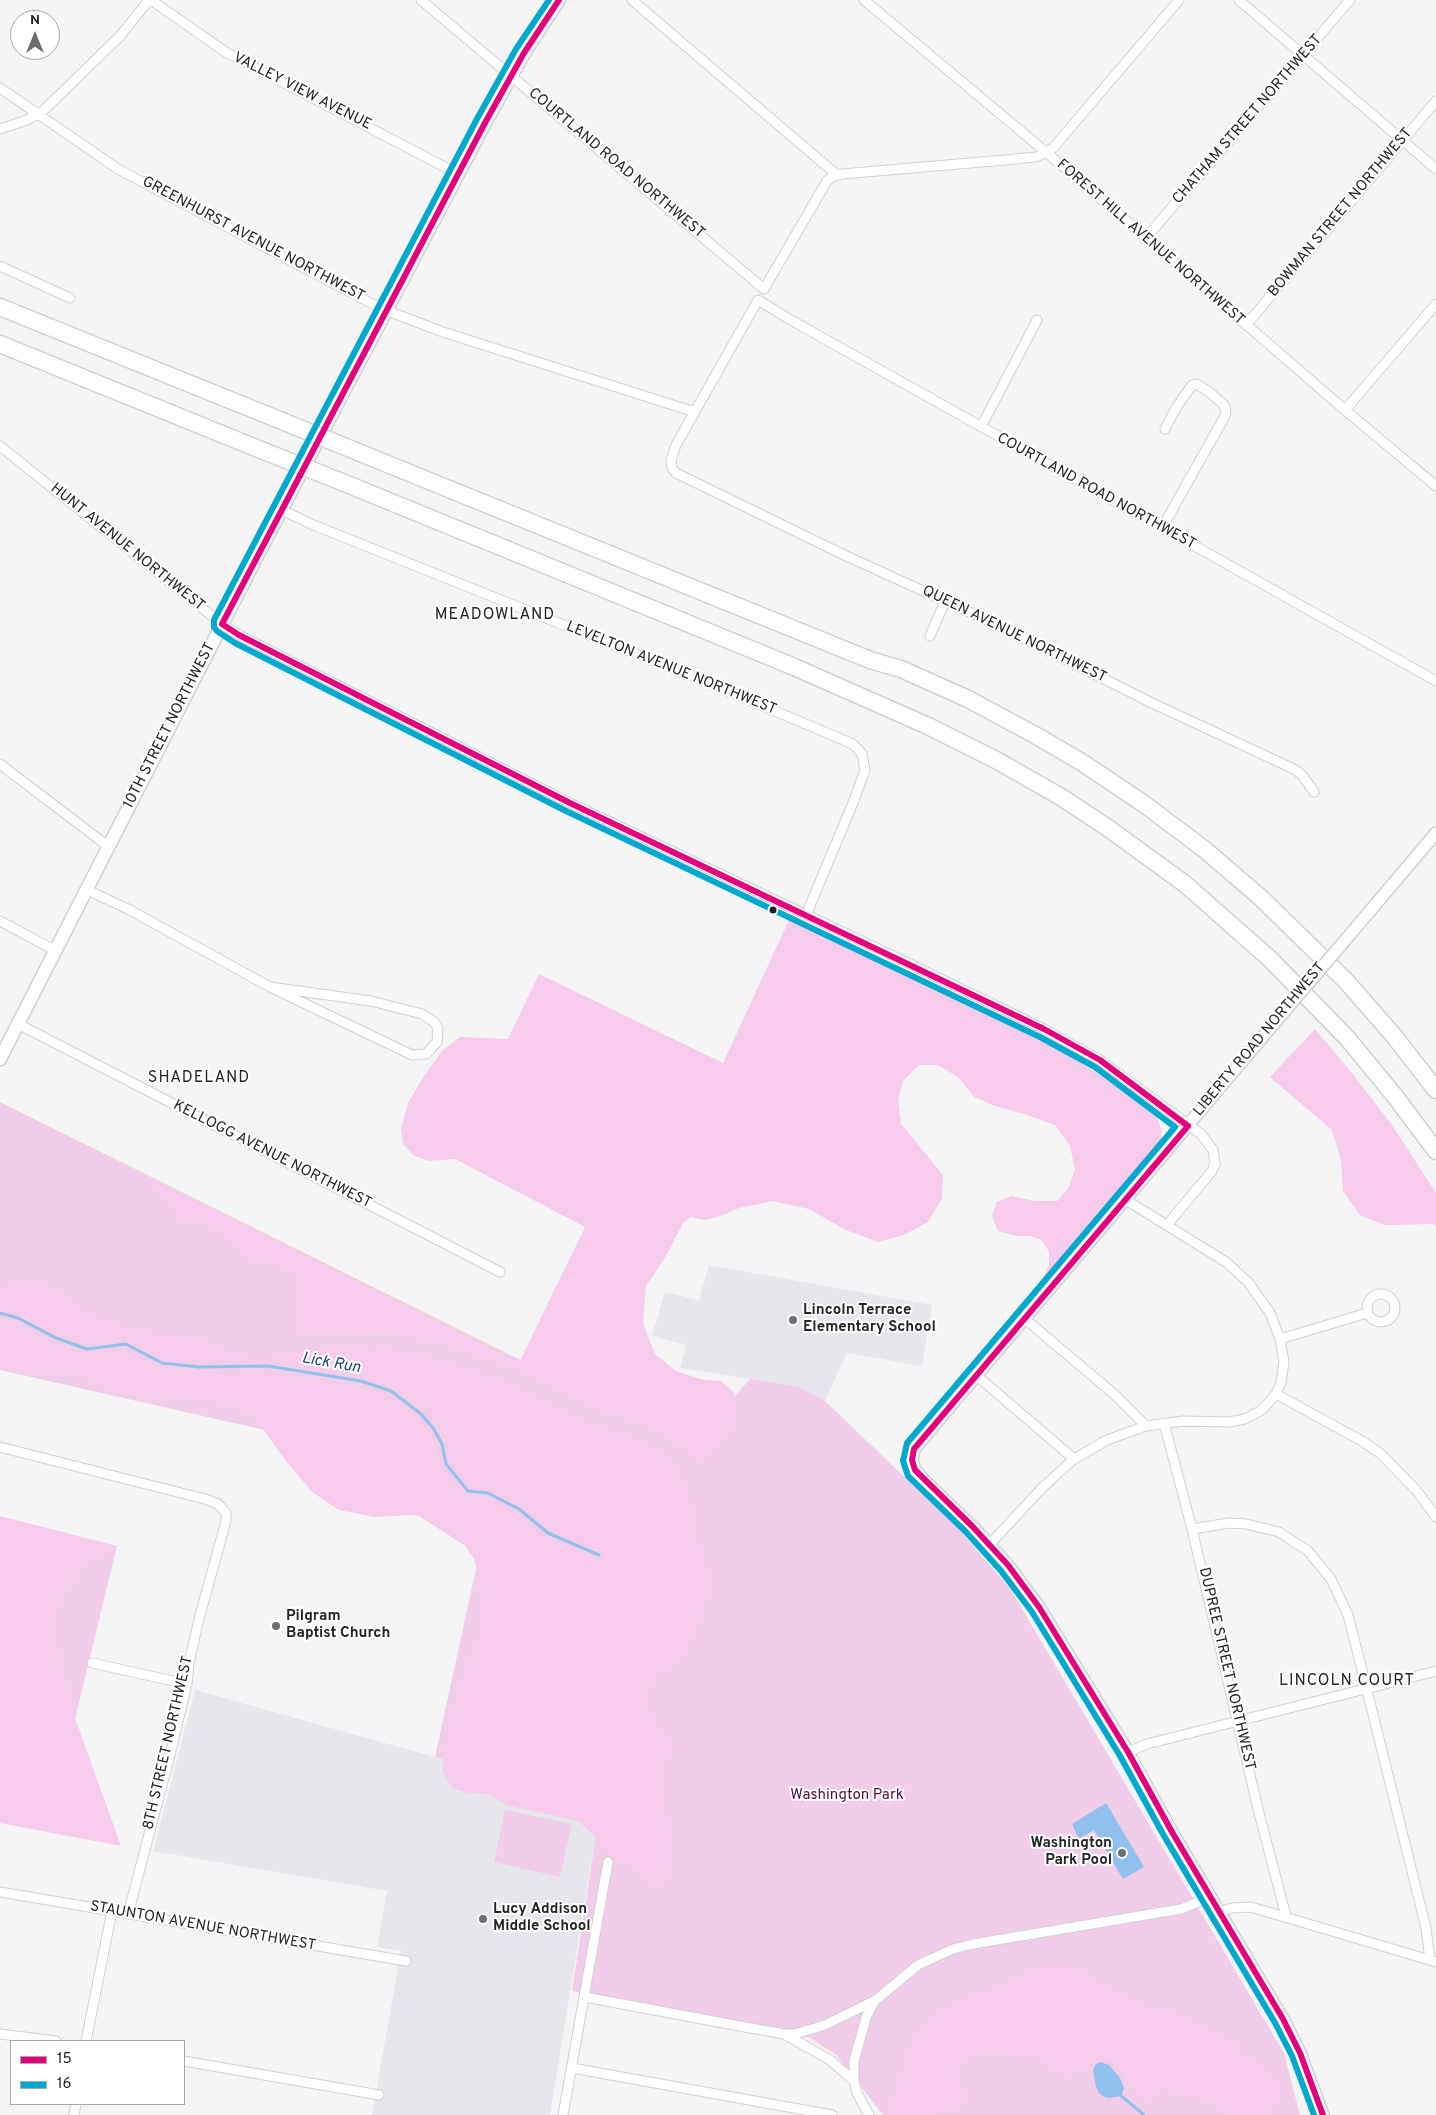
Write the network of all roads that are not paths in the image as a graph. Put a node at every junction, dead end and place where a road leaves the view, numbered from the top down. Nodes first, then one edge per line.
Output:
1 (150, 0) edge
2 (421, 0) edge
3 (559, 0) edge
4 (632, 0) edge
5 (864, 0) edge
6 (1179, 0) edge
7 (1239, 0) edge
8 (1350, 0) edge
9 (1302, 56) junction
10 (511, 76) junction
11 (0, 88) edge
12 (1436, 101) edge
13 (37, 114) junction
14 (0, 129) edge
15 (1402, 141) junction
16 (1046, 153) junction
17 (1436, 169) edge
18 (458, 174) junction
19 (837, 175) junction
20 (1145, 239) junction
21 (0, 266) edge
22 (70, 298) dead end
23 (1436, 304) edge
24 (0, 307) edge
25 (387, 310) junction
26 (1037, 320) dead end
27 (1246, 325) junction
28 (0, 344) edge
29 (1345, 410) junction
30 (695, 412) junction
31 (981, 427) junction
32 (1165, 429) dead end
33 (0, 446) edge
34 (1436, 486) edge
35 (282, 510) junction
36 (1162, 528) junction
37 (945, 601) junction
38 (222, 624) junction
39 (930, 636) dead end
40 (1436, 681) edge
41 (0, 764) edge
42 (1314, 792) dead end
43 (1436, 833) edge
44 (109, 847) junction
45 (87, 890) junction
46 (806, 915) junction
47 (0, 921) edge
48 (56, 951) junction
49 (270, 987) junction
50 (18, 1024) junction
51 (0, 1059) edge
52 (1436, 1090) edge
53 (1188, 1126) junction
54 (1436, 1151) edge
55 (1126, 1200) junction
56 (1167, 1225) junction
57 (500, 1272) dead end
58 (1367, 1313) dead end
59 (1025, 1319) junction
60 (1280, 1339) junction
61 (977, 1376) junction
62 (1276, 1394) junction
63 (1164, 1423) junction
64 (1146, 1426) junction
65 (0, 1447) edge
66 (1074, 1459) junction
67 (1436, 1517) edge
68 (1192, 1529) junction
69 (990, 1544) junction
70 (92, 1663) dead end
71 (1436, 1671) edge
72 (187, 1684) junction
73 (1366, 1689) junction
74 (1238, 1720) junction
75 (1128, 1752) junction
76 (608, 1862) dead end
77 (0, 1892) edge
78 (1210, 1897) junction
79 (112, 1911) junction
80 (1219, 1912) junction
81 (128, 1914) junction
82 (1286, 1916) junction
83 (406, 1961) dead end
84 (1433, 1961) edge
85 (585, 1997) junction
86 (876, 2000) junction
87 (0, 2034) edge
88 (784, 2034) junction
89 (48, 2040) edge
90 (86, 2040) edge
91 (185, 2061) edge
92 (572, 2068) junction
93 (854, 2081) junction
94 (379, 2095) dead end
95 (563, 2115) edge
96 (832, 2115) edge
97 (869, 2115) edge
98 (1322, 2115) edge

1 - 13 street
1 - 18 street, VALLEY VIEW AVENUE
2 - 10 street, COURTLAND ROAD NORTHWEST
3 - 10 main road, 10TH STREET NORTHWEST
4 - 19 street
5 - 16 street, FOREST HILL AVENUE NORTHWEST
6 - 16 street
7 - 9 street
8 - 9 street, CHATHAM STREET NORTHWEST
9 - 15 street
9 - 20 street, CHATHAM STREET NORTHWEST
10 - 18 main road, 10TH STREET NORTHWEST
10 - 19 street, COURTLAND ROAD NORTHWEST
11 - 13 street, GREENHURST AVENUE NORTHWEST
12 - 15 street, BOWMAN STREET NORTHWEST
13 - 14 street
13 - 25 street, GREENHURST AVENUE NORTHWEST
15 - 17 street
15 - 27 street, BOWMAN STREET NORTHWEST
16 - 19 street
16 - 20 street, FOREST HILL AVENUE NORTHWEST
18 - 25 main road, 10TH STREET NORTHWEST
20 - 27 street, FOREST HILL AVENUE NORTHWEST
21 - 22 street
23 - 29 street
24 - 52 highway, bridge
25 - 30 street, GREENHURST AVENUE NORTHWEST
25 - 35 main road, 10TH STREET NORTHWEST
26 - 31 street
27 - 29 street, FOREST HILL AVENUE NORTHWEST
28 - 54 highway, bridge
29 - 34 street, FOREST HILL AVENUE NORTHWEST
30 - 31 street, COURTLAND ROAD NORTHWEST
30 - 37 street, QUEEN AVENUE NORTHWEST
31 - 36 street, COURTLAND ROAD NORTHWEST
32 - 36 street
33 - 38 street, HUNT AVENUE NORTHWEST
35 - 38 main road, 10TH STREET NORTHWEST
35 - 46 street, LEVELTON AVENUE NORTHWEST
36 - 40 street, COURTLAND ROAD NORTHWEST
37 - 39 street
37 - 42 street, QUEEN AVENUE NORTHWEST
38 - 44 main road, 10TH STREET NORTHWEST
38 - 46 street, HUNT AVENUE NORTHWEST
41 - 44 street
43 - 53 street, LIBERTY ROAD NORTHWEST, bridge
44 - 45 main road, 10TH STREET NORTHWEST
45 - 48 main road, 10TH STREET NORTHWEST
45 - 49 street
46 - 53 street, HUNT AVENUE NORTHWEST
47 - 48 street
48 - 50 main road, 10TH STREET NORTHWEST
49 - 49 street
50 - 51 main road, 10TH STREET NORTHWEST
50 - 57 street, KELLOGG AVENUE NORTHWEST
53 - 55 street, LIBERTY ROAD NORTHWEST
53 - 56 street, HUNT AVENUE NORTHWEST
55 - 56 street
55 - 59 street, LIBERTY ROAD NORTHWEST
56 - 60 street
58 - 60 street
59 - 61 street, LIBERTY ROAD NORTHWEST
59 - 64 street
60 - 62 street
61 - 66 street
61 - 69 street, LIBERTY ROAD NORTHWEST
62 - 63 street
62 - 67 street
63 - 64 street
63 - 68 street, DUPREE STREET NORTHWEST
64 - 66 street
65 - 72 street, 8TH STREET NORTHWEST
66 - 69 street
68 - 73 street
68 - 74 street, DUPREE STREET NORTHWEST
69 - 75 street
70 - 72 street
71 - 73 street
72 - 81 street, 8TH STREET NORTHWEST
73 - 74 street
73 - 84 street
74 - 75 street
74 - 82 street, DUPREE STREET NORTHWEST
75 - 78 street
76 - 85 street
77 - 79 street, STAUNTON AVENUE NORTHWEST
78 - 80 street
78 - 86 street
79 - 81 street, STAUNTON AVENUE NORTHWEST
79 - 90 street
80 - 82 street
80 - 98 street
81 - 83 street, STAUNTON AVENUE NORTHWEST
82 - 84 street
85 - 88 street
85 - 92 street
86 - 88 street
86 - 93 street
87 - 89 street
88 - 93 street
91 - 94 street
92 - 95 street
92 - 96 street
93 - 97 street

